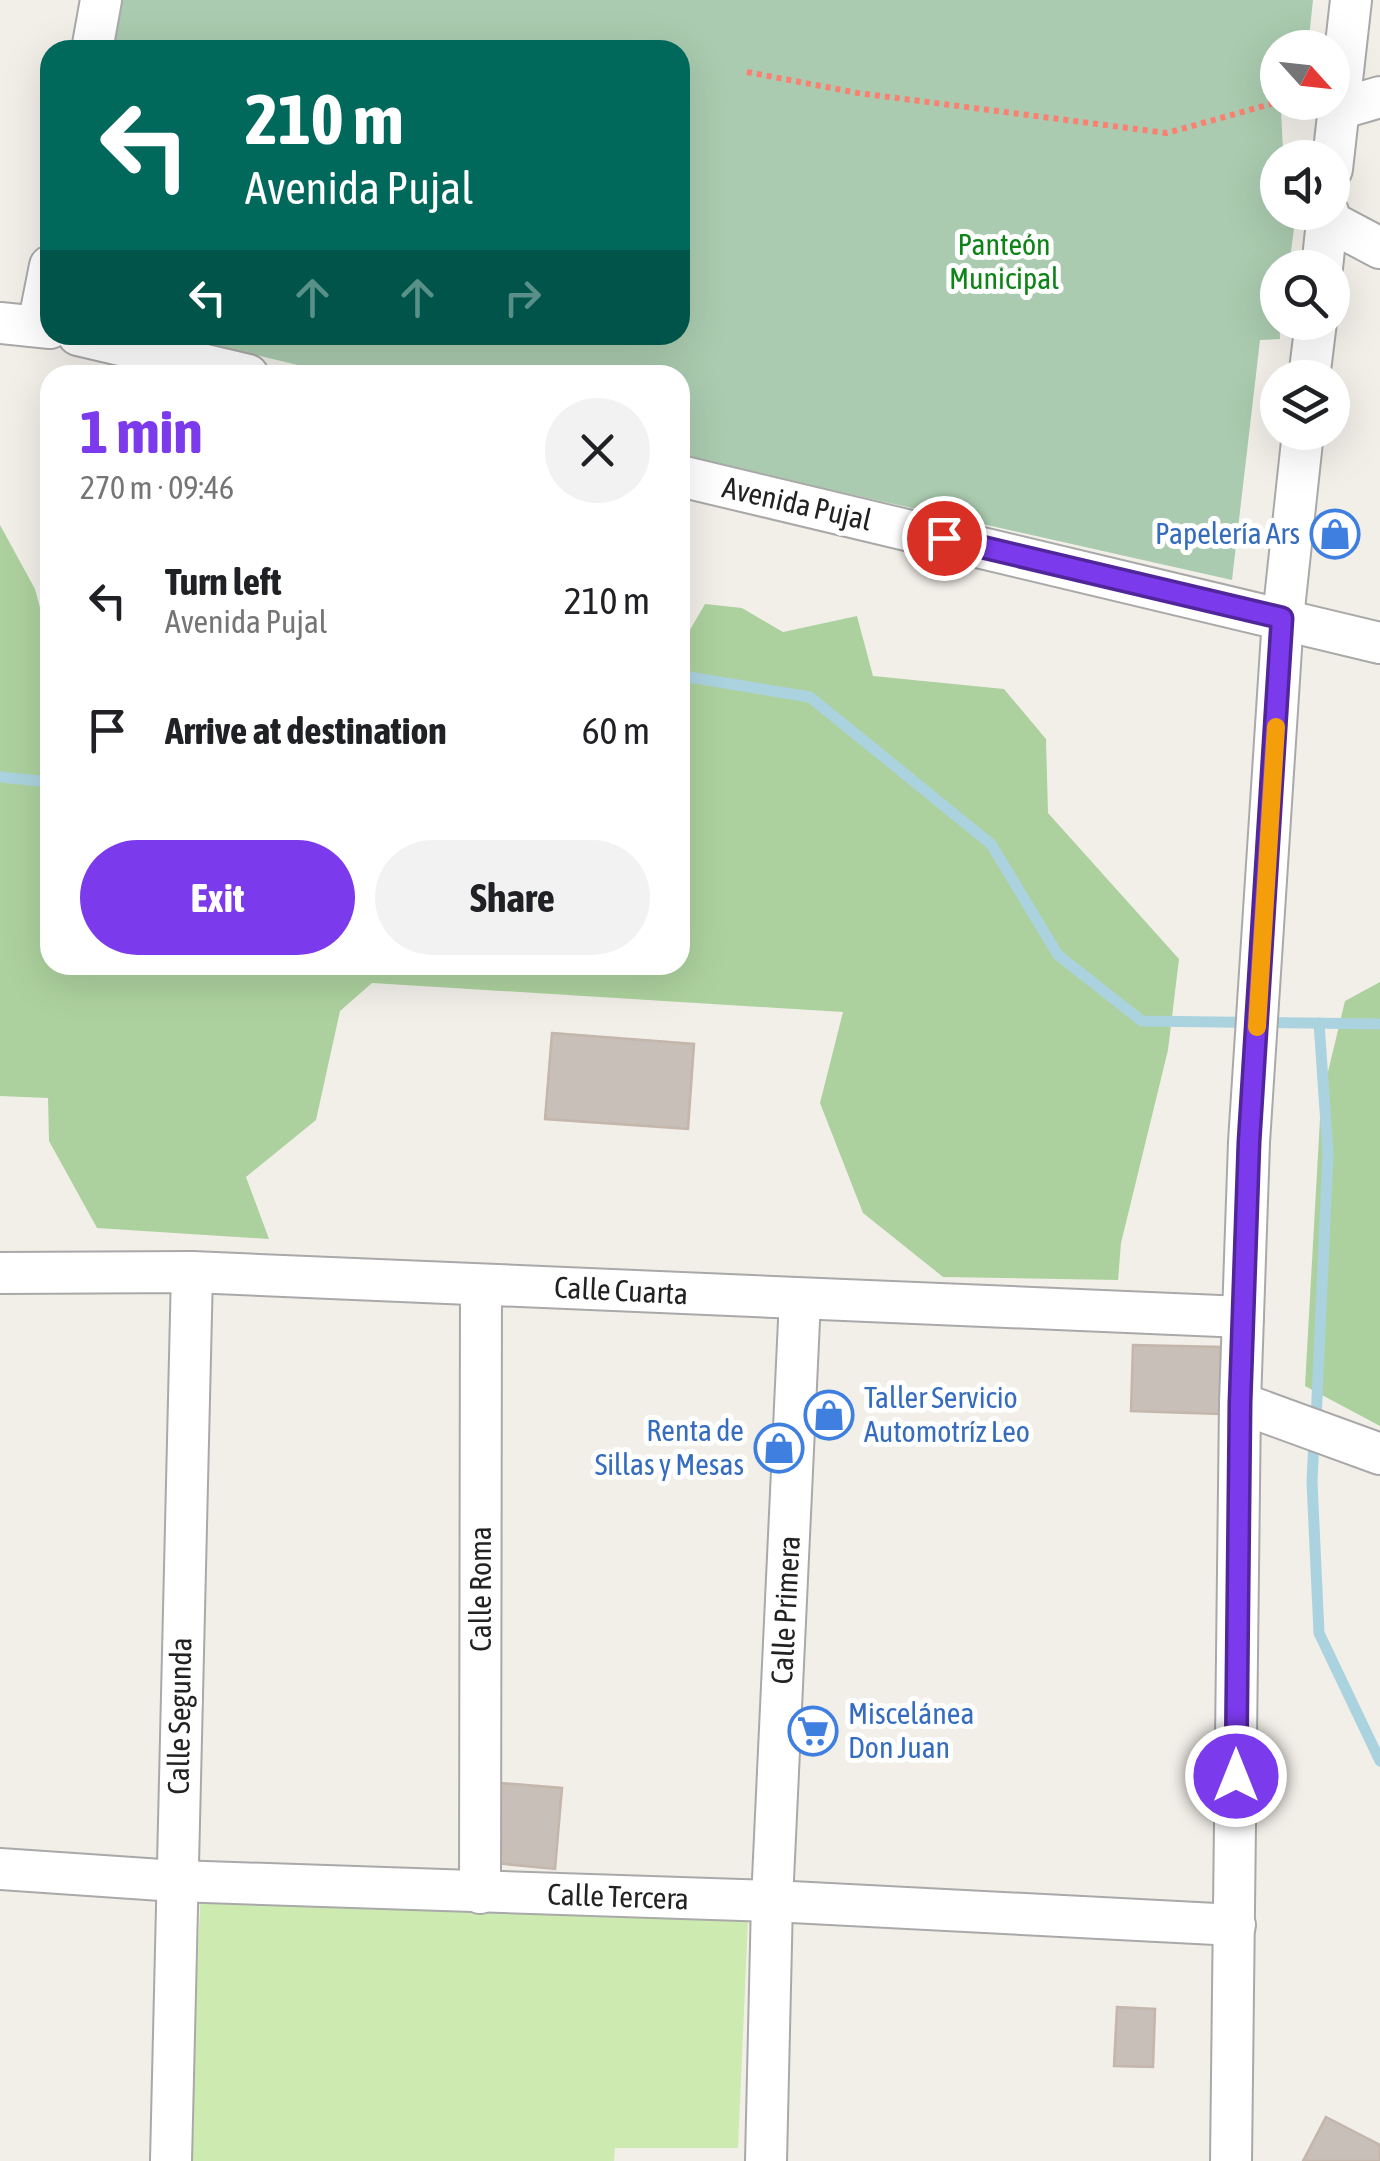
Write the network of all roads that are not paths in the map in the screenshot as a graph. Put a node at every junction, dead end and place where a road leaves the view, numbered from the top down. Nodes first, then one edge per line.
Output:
1 (101, 0) edge
2 (1351, 0) edge
3 (1348, 30) edge
4 (94, 40) edge
5 (1380, 97) edge
6 (1350, 106) edge
7 (1350, 230) edge
8 (1380, 248) edge
9 (40, 295) edge
10 (29, 326) edge
11 (120, 345) edge
12 (206, 365) edge
13 (1301, 450) edge
14 (690, 478) edge
15 (1282, 618) junction
16 (1380, 643) edge
17 (192, 1272) junction
18 (0, 1273) edge
19 (480, 1285) junction
20 (800, 1300) junction
21 (1243, 1317) junction
22 (1240, 1403) junction
23 (1380, 1454) edge
24 (0, 1869) edge
25 (176, 1881) junction
26 (480, 1893) junction
27 (772, 1902) junction
28 (1235, 1925) junction
29 (171, 2161) edge
30 (766, 2161) edge
31 (1231, 2161) edge

1 - 4 street
2 - 3 street
5 - 6 street
7 - 8 street
9 - 10 street
11 - 12 street
13 - 15 street
14 - 15 street, Avenida Pujal
15 - 16 street, Avenida Pujal
15 - 21 street
17 - 18 street, Calle Cuarta
17 - 19 street, Calle Cuarta
17 - 25 street, Calle Segunda
19 - 20 street, Calle Cuarta
19 - 26 street, Calle Roma
20 - 21 street, Calle Cuarta
20 - 27 street, Calle Primera
21 - 22 street
22 - 23 street
22 - 28 street
24 - 25 street, Calle Tercera
25 - 26 street, Calle Tercera
25 - 29 street, Calle Segunda
26 - 27 street, Calle Tercera
27 - 28 street, Calle Tercera
27 - 30 street, Calle Primera
28 - 31 street

